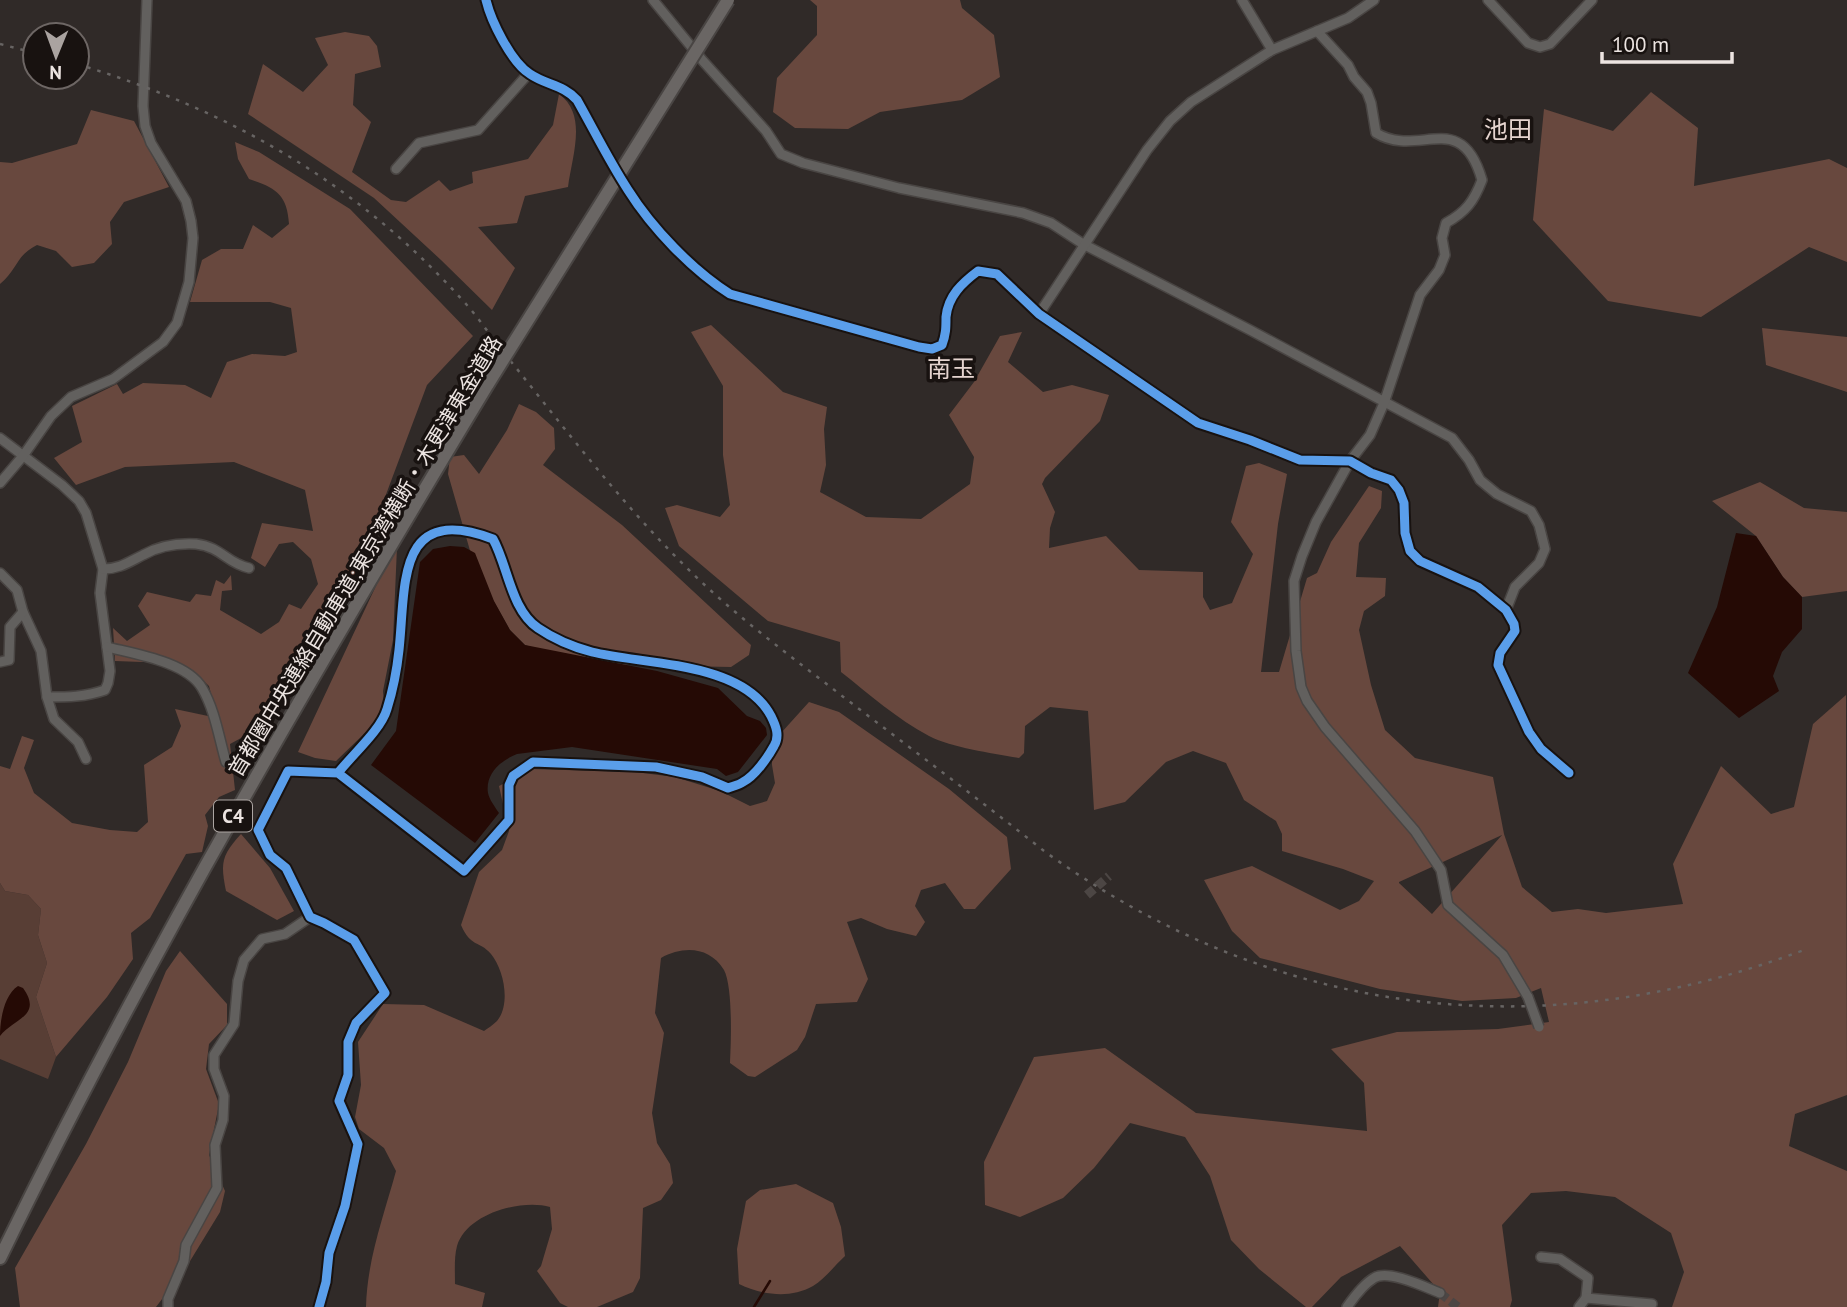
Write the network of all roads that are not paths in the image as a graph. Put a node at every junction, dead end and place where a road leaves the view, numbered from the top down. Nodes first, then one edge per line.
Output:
1 (147, 0) edge
2 (485, 0) edge
3 (653, 0) edge
4 (729, 0) edge
5 (1242, 0) edge
6 (1374, 0) edge
7 (1488, 0) edge
8 (1592, 0) edge
9 (1317, 31) junction
10 (1272, 50) junction
11 (528, 74) junction
12 (397, 169) dead end
13 (1083, 244) junction
14 (1039, 314) junction
15 (1384, 403) junction
16 (0, 438) edge
17 (23, 456) junction
18 (1350, 461) junction
19 (0, 484) edge
20 (249, 568) dead end
21 (103, 569) junction
22 (0, 573) edge
23 (1506, 610) junction
24 (23, 612) junction
25 (107, 647) junction
26 (0, 662) edge
27 (47, 697) junction
28 (86, 759) dead end
29 (226, 762) dead end
30 (338, 773) junction
31 (1569, 773) dead end
32 (310, 917) junction
33 (1539, 1027) dead end
34 (1541, 1257) dead end
35 (0, 1258) edge
36 (1440, 1293) tunnel mouth
37 (1586, 1298) junction
38 (1652, 1304) dead end
39 (167, 1307) edge
40 (319, 1307) edge
41 (1347, 1307) edge
42 (1579, 1307) edge

1 - 17 street
2 - 11 street
3 - 13 street
4 - 35 highway, 首都圏中央連絡自動車道;東京湾横断・木更津東金道路 / C4, bridge
5 - 10 street
6 - 9 street
7 - 8 street
9 - 10 street
9 - 15 street
10 - 13 street
11 - 12 street
11 - 14 street
13 - 14 street
13 - 15 street
14 - 18 street
15 - 18 street
15 - 23 street
16 - 17 street
17 - 19 street
17 - 21 street
18 - 23 street
18 - 33 street, bridge
20 - 21 street
21 - 25 street
22 - 24 street
23 - 31 street
24 - 26 street
24 - 27 street
25 - 27 street
25 - 29 street
27 - 28 street
30 - 30 street
30 - 32 street
32 - 39 street
32 - 40 street
34 - 37 street
36 - 41 street
37 - 38 street
37 - 42 street

